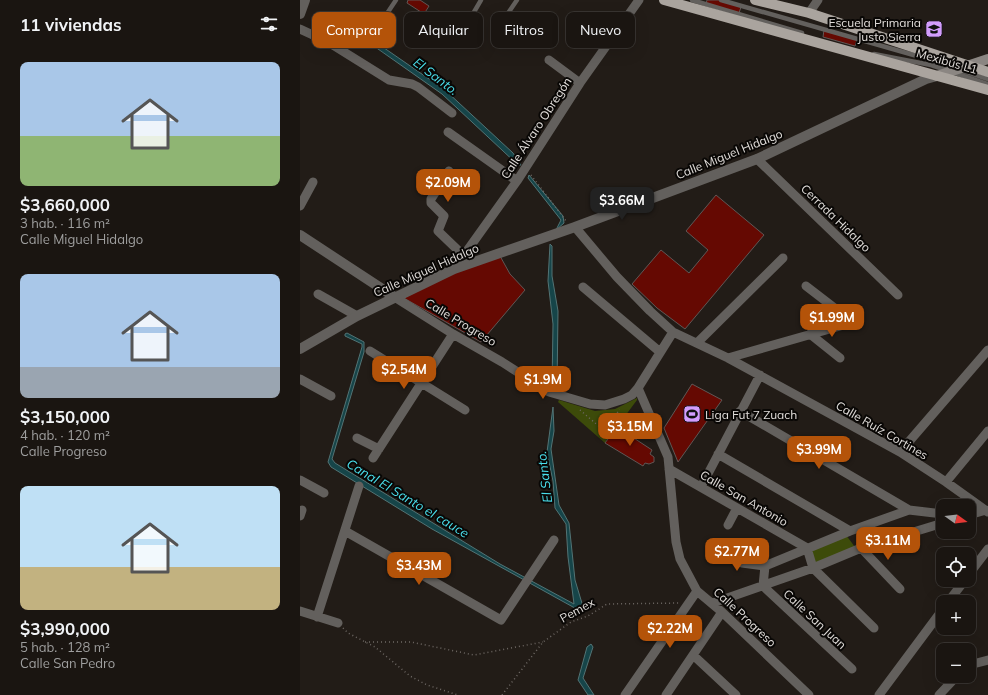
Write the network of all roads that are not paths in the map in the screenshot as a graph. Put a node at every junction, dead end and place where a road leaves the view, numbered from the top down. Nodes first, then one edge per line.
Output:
1 (304, 0) edge
2 (396, 0) edge
3 (481, 0) edge
4 (517, 0) edge
5 (639, 0) edge
6 (664, 0) edge
7 (692, 0) edge
8 (721, 0) edge
9 (755, 0) edge
10 (818, 0) edge
11 (388, 12) dead end
12 (474, 12) edge
13 (509, 12) edge
14 (808, 13) junction
15 (300, 14) edge
16 (300, 29) edge
17 (549, 60) dead end
18 (988, 60) edge
19 (959, 69) junction
20 (988, 72) edge
21 (937, 76) junction
22 (988, 79) edge
23 (580, 83) junction
24 (988, 84) edge
25 (988, 90) edge
26 (452, 113) dead end
27 (448, 132) dead end
28 (757, 158) junction
29 (449, 172) dead end
30 (517, 181) junction
31 (313, 182) dead end
32 (300, 206) edge
33 (572, 228) junction
34 (300, 235) edge
35 (464, 256) junction
36 (783, 258) dead end
37 (454, 270) junction
38 (806, 286) dead end
39 (583, 287) dead end
40 (318, 294) dead end
41 (898, 295) dead end
42 (396, 298) junction
43 (357, 316) junction
44 (673, 332) junction
45 (453, 334) junction
46 (810, 334) junction
47 (697, 343) junction
48 (300, 349) edge
49 (988, 350) edge
50 (370, 351) dead end
51 (660, 352) junction
52 (728, 358) junction
53 (840, 358) dead end
54 (760, 375) junction
55 (300, 379) edge
56 (422, 382) junction
57 (638, 388) junction
58 (331, 396) dead end
59 (465, 410) dead end
60 (740, 411) junction
61 (988, 431) edge
62 (357, 438) dead end
63 (379, 448) junction
64 (900, 452) junction
65 (718, 454) junction
66 (373, 458) dead end
67 (669, 469) junction
68 (300, 480) edge
69 (946, 482) junction
70 (359, 486) dead end
71 (701, 487) junction
72 (324, 493) dead end
73 (737, 508) junction
74 (908, 510) junction
75 (987, 511) edge
76 (936, 513) edge
77 (976, 513) edge
78 (728, 525) dead end
79 (936, 525) edge
80 (345, 531) junction
81 (850, 531) junction
82 (554, 540) dead end
83 (807, 548) junction
84 (861, 548) junction
85 (988, 549) edge
86 (716, 550) dead end
87 (976, 565) edge
88 (765, 566) junction
89 (813, 568) junction
90 (763, 586) junction
91 (960, 587) edge
92 (900, 589) dead end
93 (697, 591) junction
94 (953, 595) edge
95 (712, 603) junction
96 (300, 611) edge
97 (722, 612) junction
98 (317, 617) junction
99 (936, 618) edge
100 (338, 623) road end
101 (874, 628) dead end
102 (693, 654) junction
103 (988, 660) edge
104 (976, 663) edge
105 (852, 669) dead end
106 (950, 683) edge
107 (625, 695) edge
108 (666, 695) edge
109 (736, 695) edge
110 (809, 695) edge
111 (879, 695) edge
112 (939, 695) edge

1 - 15 street
2 - 11 lane
3 - 12 lane
4 - 13 lane
5 - 23 street, Calle Álvaro Obregón
6 - 21 main road
7 - 19 lane, Mexibús L1
8 - 19 lane, Mexibús L1
9 - 14 main road
10 - 14 street
14 - 19 main road
16 - 26 street
17 - 23 street
18 - 19 main road, Calle Miguel Hidalgo
19 - 20 main road
19 - 21 main road, Calle Miguel Hidalgo
19 - 22 lane, Mexibús L1
19 - 24 lane, Mexibús L1
21 - 25 main road
21 - 28 street, Calle Miguel Hidalgo
23 - 30 street, Calle Álvaro Obregón
27 - 30 street
28 - 33 street, Calle Miguel Hidalgo
28 - 41 street, Cerrada Hidalgo
29 - 35 street
30 - 35 street, Calle Álvaro Obregón
31 - 32 street
33 - 37 street, Calle Miguel Hidalgo
33 - 44 street
34 - 42 street, Calle Progreso
35 - 37 street, Calle Álvaro Obregón
36 - 47 street
37 - 42 street, Calle Miguel Hidalgo
38 - 46 street
39 - 51 street
40 - 43 street
42 - 43 street, Calle Miguel Hidalgo
42 - 45 street, Calle Progreso
43 - 48 street, Calle Miguel Hidalgo
44 - 47 street
44 - 51 street, Calle Progreso
45 - 56 street
45 - 57 street, Calle Progreso
46 - 52 street
46 - 53 street
47 - 52 street
49 - 64 street
50 - 56 street
51 - 57 street, Calle Progreso
52 - 54 street
54 - 60 street
54 - 64 street, Calle Ruíz Cortines
55 - 58 street
56 - 59 street
56 - 63 street
57 - 67 street, Calle Progreso
60 - 65 street
60 - 74 street
61 - 69 street
62 - 63 street
63 - 66 street
64 - 69 street, Calle Ruíz Cortines
65 - 71 street
65 - 81 street
67 - 71 street, Calle San Antonio
67 - 93 street, Calle Progreso
68 - 72 street
69 - 75 street, Calle Ruíz Cortines
70 - 80 street
71 - 73 street, Calle San Antonio
73 - 78 street
73 - 83 street, Calle San Antonio
74 - 76 street
74 - 81 street
75 - 77 street
79 - 84 street
80 - 82 street
80 - 98 street
81 - 83 street
83 - 88 street
83 - 89 street
84 - 89 street
84 - 92 street
85 - 87 street
86 - 88 street
88 - 90 street
89 - 90 street
89 - 101 street
90 - 95 street
90 - 105 street, Calle San Juan
91 - 94 street
93 - 95 street, Calle Progreso
93 - 107 street
95 - 97 street, Calle Progreso
96 - 98 street
97 - 102 street
97 - 110 street, Calle Progreso
98 - 100 street
99 - 111 street
102 - 108 street
102 - 109 street
103 - 104 street
106 - 112 street

